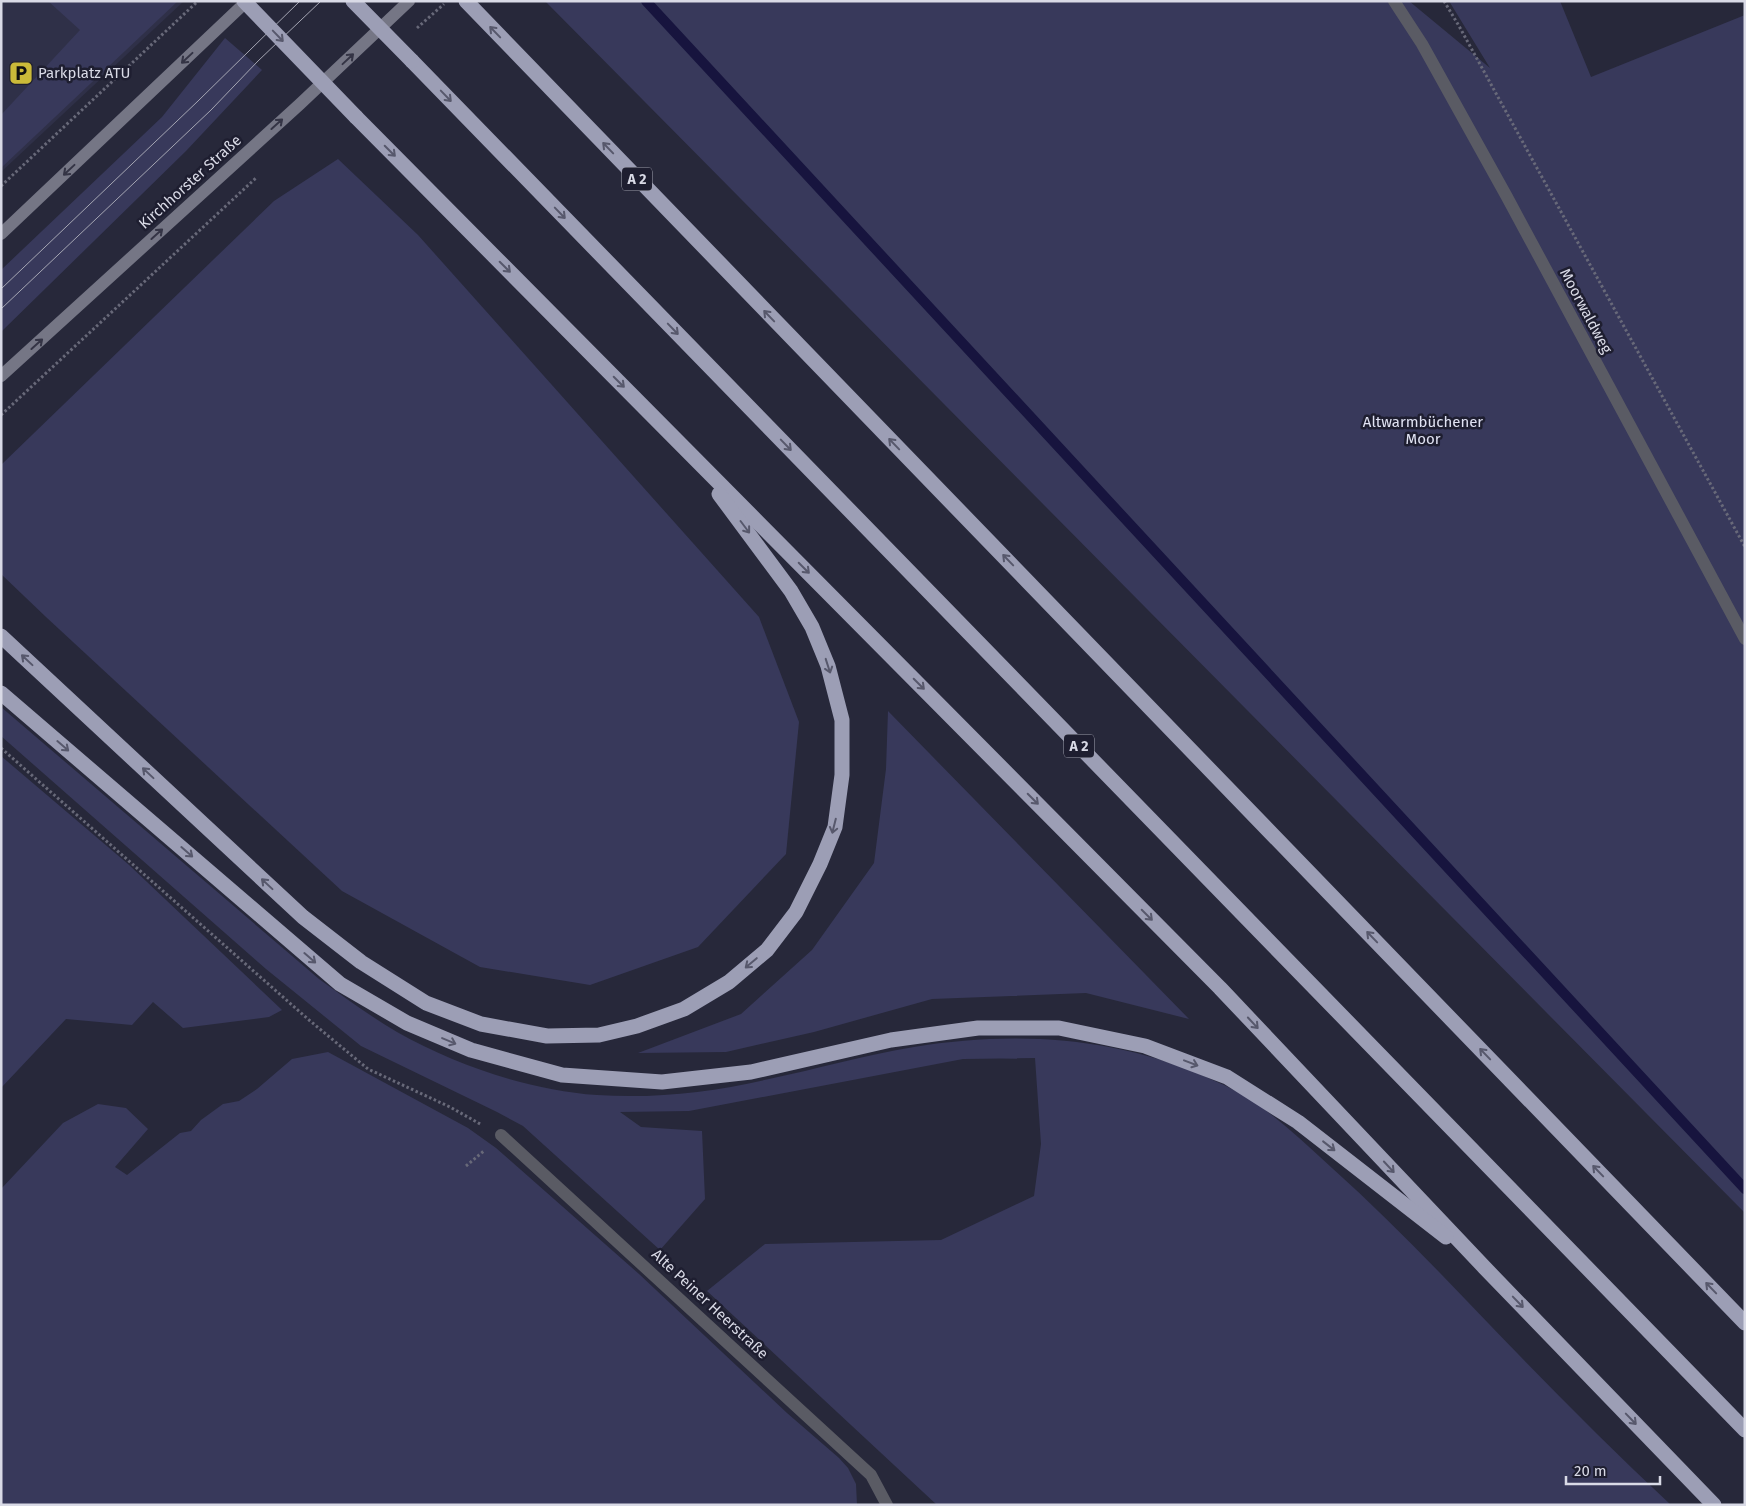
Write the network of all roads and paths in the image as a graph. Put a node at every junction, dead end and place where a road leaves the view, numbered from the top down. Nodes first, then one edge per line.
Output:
1 (198, 1) edge
2 (245, 1) edge
3 (353, 1) edge
4 (409, 1) edge
5 (448, 1) edge
6 (1394, 1) edge
7 (1444, 1) edge
8 (468, 4) edge
9 (410, 34) dead end
10 (264, 170) dead end
11 (1, 186) edge
12 (1, 234) edge
13 (1, 376) edge
14 (1, 415) edge
15 (684, 447) junction
16 (1745, 546) edge
17 (1, 636) edge
18 (1745, 639) edge
19 (1, 693) edge
20 (1, 748) edge
21 (501, 1135) joint
22 (1484, 1267) junction
23 (1745, 1323) edge
24 (1745, 1430) edge
25 (887, 1505) edge
26 (1714, 1505) edge

1 - 11 path
2 -> 12 main road
2 -> 15 highway, bridge
3 -> 24 highway, A 2, bridge
13 -> 4 main road, Kirchhorster Straße
5 - 9 path
6 - 18 street, Moorwaldweg
7 - 16 path
23 -> 8 highway, A 2
10 - 14 path
15 -> 17 highway
15 -> 22 highway
19 -> 22 highway
20 - 21 path
21 - 25 street, Alte Peiner Heerstraße
22 -> 26 highway

